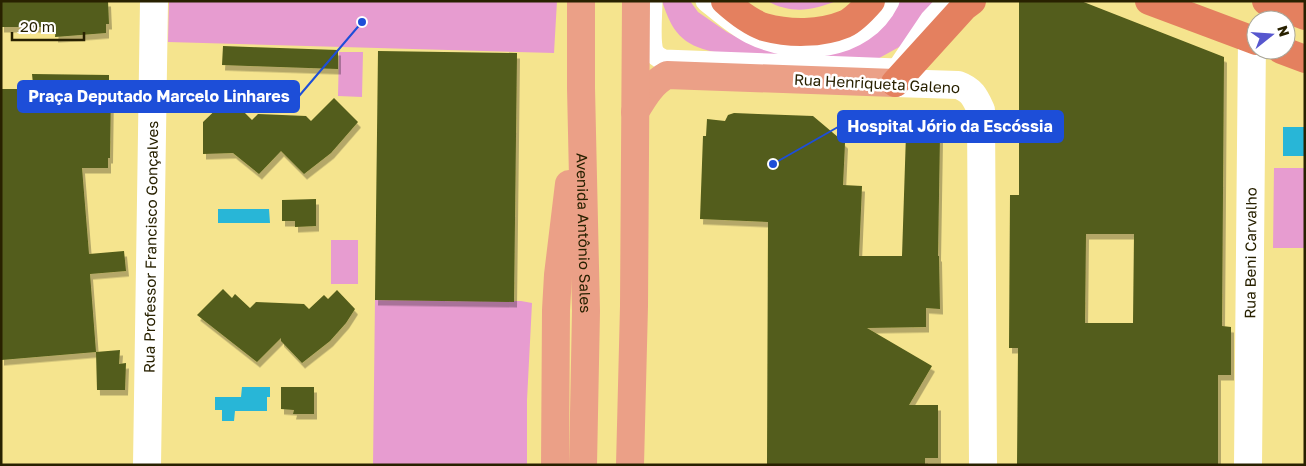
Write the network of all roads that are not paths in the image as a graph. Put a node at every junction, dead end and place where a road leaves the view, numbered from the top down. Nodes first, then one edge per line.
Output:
1 (154, 1) edge
2 (581, 1) edge
3 (636, 1) edge
4 (652, 1) edge
5 (706, 1) edge
6 (725, 1) edge
7 (871, 1) edge
8 (889, 1) edge
9 (948, 1) edge
10 (972, 1) edge
11 (1149, 1) edge
12 (1266, 1) edge
13 (1305, 16) edge
14 (1246, 37) edge
15 (1254, 60) edge
16 (896, 83) junction
17 (581, 88) junction
18 (635, 112) junction
19 (148, 465) edge
20 (555, 465) edge
21 (583, 465) edge
22 (630, 465) edge
23 (983, 465) edge
24 (1248, 465) edge

1 - 19 street, Rua Professor Francisco Gonçalves
2 - 17 main road, Avenida Antônio Sales
3 - 18 main road
4 - 9 street
5 - 8 street
6 - 7 highway
10 - 16 highway
11 - 14 highway
12 - 13 highway
15 - 24 street, Rua Beni Carvalho
16 - 18 main road, Rua Henriqueta Galeno
16 - 23 street, Rua Henriqueta Galeno
17 - 20 main road
17 - 21 main road, Avenida Antônio Sales
18 - 22 main road

